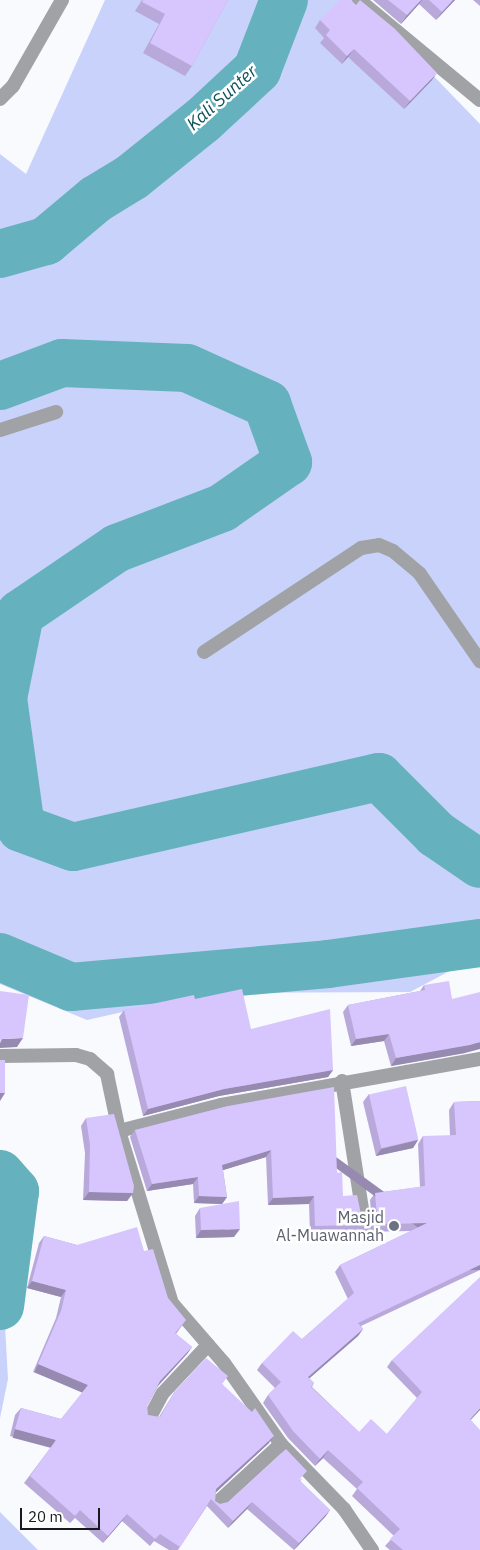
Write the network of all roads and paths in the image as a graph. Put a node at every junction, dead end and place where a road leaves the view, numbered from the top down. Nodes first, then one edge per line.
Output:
1 (62, 0) edge
2 (359, 0) edge
3 (0, 99) edge
4 (480, 100) edge
5 (56, 412) dead end
6 (0, 430) edge
7 (204, 652) dead end
8 (480, 661) edge
9 (0, 1056) edge
10 (480, 1059) edge
11 (342, 1081) junction
12 (119, 1131) junction
13 (364, 1221) edge
14 (208, 1345) junction
15 (150, 1417) edge
16 (281, 1444) junction
17 (217, 1503) edge
18 (372, 1550) edge

1 - 3 street
2 - 4 street
5 - 6 street
7 - 8 street
9 - 12 street
10 - 11 street
11 - 12 street
11 - 13 street
12 - 14 street
14 - 15 street
14 - 16 street
16 - 17 street
16 - 18 street

